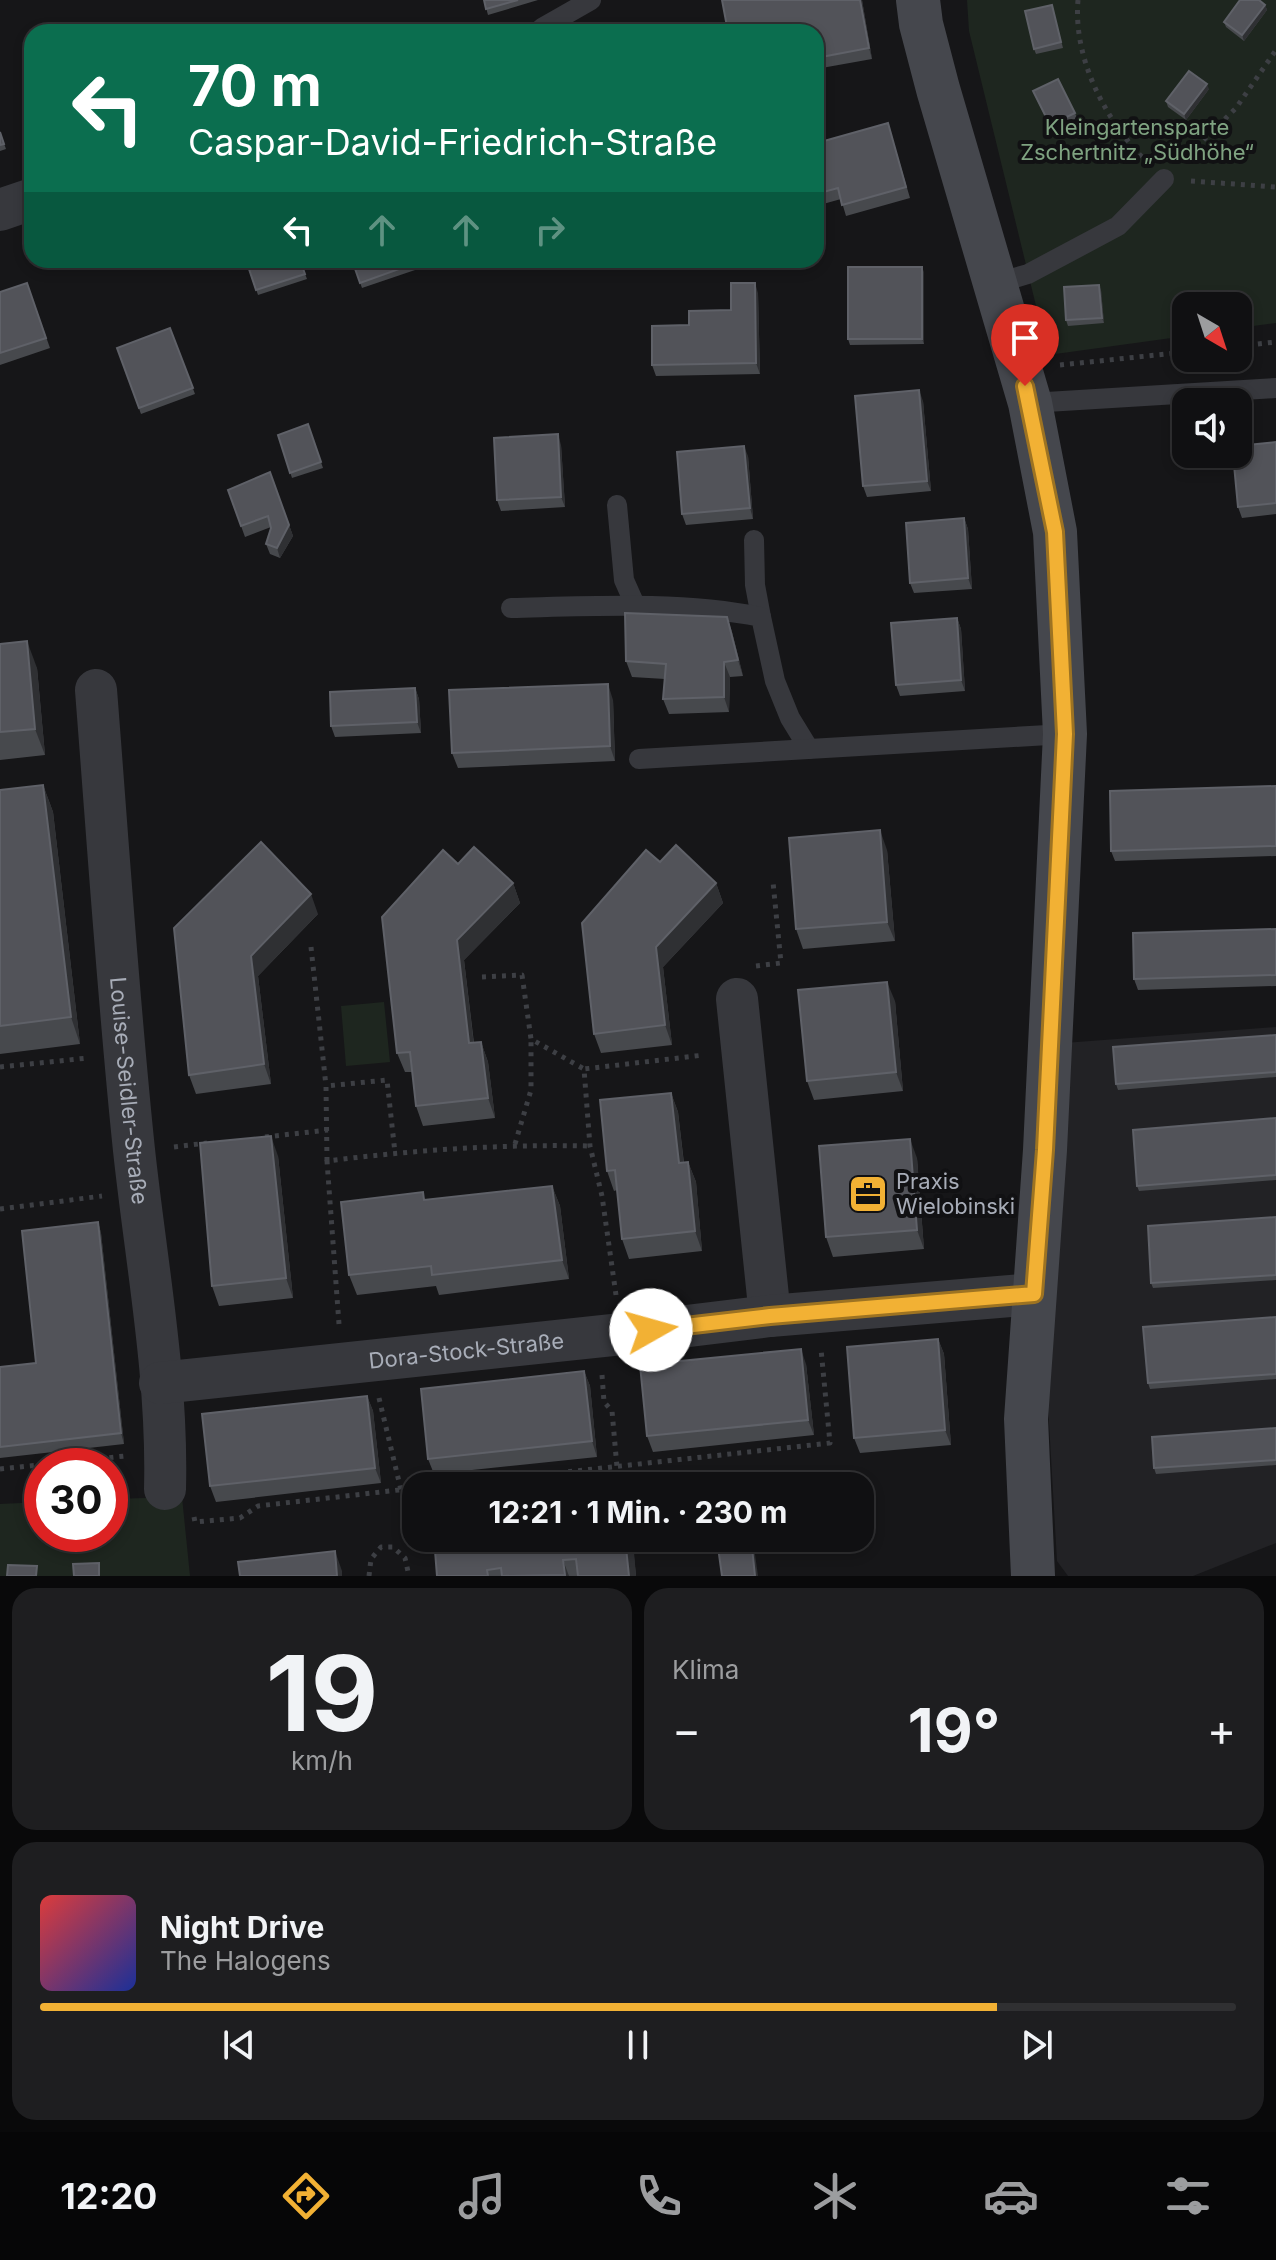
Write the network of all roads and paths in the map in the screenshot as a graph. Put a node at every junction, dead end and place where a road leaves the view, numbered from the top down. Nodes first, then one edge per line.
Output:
1 (591, 0) edge
2 (918, 0) edge
3 (1078, 0) edge
4 (549, 24) edge
5 (1276, 50) edge
6 (1164, 179) junction
7 (1276, 187) edge
8 (24, 202) edge
9 (0, 210) edge
10 (994, 284) junction
11 (1276, 342) edge
12 (1252, 345) edge
13 (1172, 355) edge
14 (1025, 386) junction
15 (1276, 388) edge
16 (617, 505) dead end
17 (754, 540) dead end
18 (636, 607) junction
19 (511, 608) dead end
20 (761, 617) junction
21 (96, 690) dead end
22 (1065, 734) junction
23 (809, 749) junction
24 (639, 759) dead end
25 (773, 882) dead end
26 (311, 947) dead end
27 (482, 977) dead end
28 (737, 999) joint
29 (531, 1039) junction
30 (741, 1051) junction
31 (125, 1054) junction
32 (0, 1067) edge
33 (584, 1069) junction
34 (326, 1086) junction
35 (328, 1130) junction
36 (253, 1138) edge
37 (209, 1143) edge
38 (515, 1144) junction
39 (590, 1146) junction
40 (395, 1153) junction
41 (327, 1161) junction
42 (137, 1171) junction
43 (0, 1209) edge
44 (1034, 1294) junction
45 (818, 1313) junction
46 (770, 1316) junction
47 (610, 1335) junction
48 (356, 1361) junction
49 (160, 1383) junction
50 (617, 1467) junction
51 (0, 1469) edge
52 (166, 1470) junction
53 (570, 1472) edge
54 (401, 1490) joint
55 (369, 1576) edge
56 (409, 1576) edge
57 (1033, 1576) edge

1 - 4 lane
2 - 10 street
3 - 6 path
5 - 6 path
6 - 7 path
6 - 10 lane
8 - 9 street
10 - 14 street
11 - 12 path
13 - 14 path
14 - 15 lane
14 - 22 street
16 - 18 lane
17 - 20 lane
18 - 19 lane
18 - 20 lane
20 - 23 lane
21 - 31 street, Louise-Seidler-Straße
22 - 23 lane
22 - 44 street
23 - 24 lane
25 - 28 path
26 - 34 path
27 - 29 path
28 - 30 street
29 - 33 path
29 - 38 path
30 - 33 path
30 - 46 street
31 - 32 path
31 - 42 street, Louise-Seidler-Straße
33 - 39 path
34 - 35 path
34 - 40 path
35 - 36 path
35 - 41 path
37 - 42 path
38 - 39 path
38 - 40 path
39 - 47 path
40 - 41 path
41 - 48 path
42 - 43 path
42 - 49 street, Louise-Seidler-Straße
44 - 45 street, Dora-Stock-Straße
44 - 57 street
45 - 46 street, Dora-Stock-Straße
45 - 50 path
46 - 47 street, Dora-Stock-Straße
47 - 48 street, Dora-Stock-Straße
47 - 50 path
48 - 49 street, Dora-Stock-Straße
48 - 54 path
49 - 52 street, Louise-Seidler-Straße
50 - 53 path
51 - 52 path
52 - 54 path
55 - 56 path

